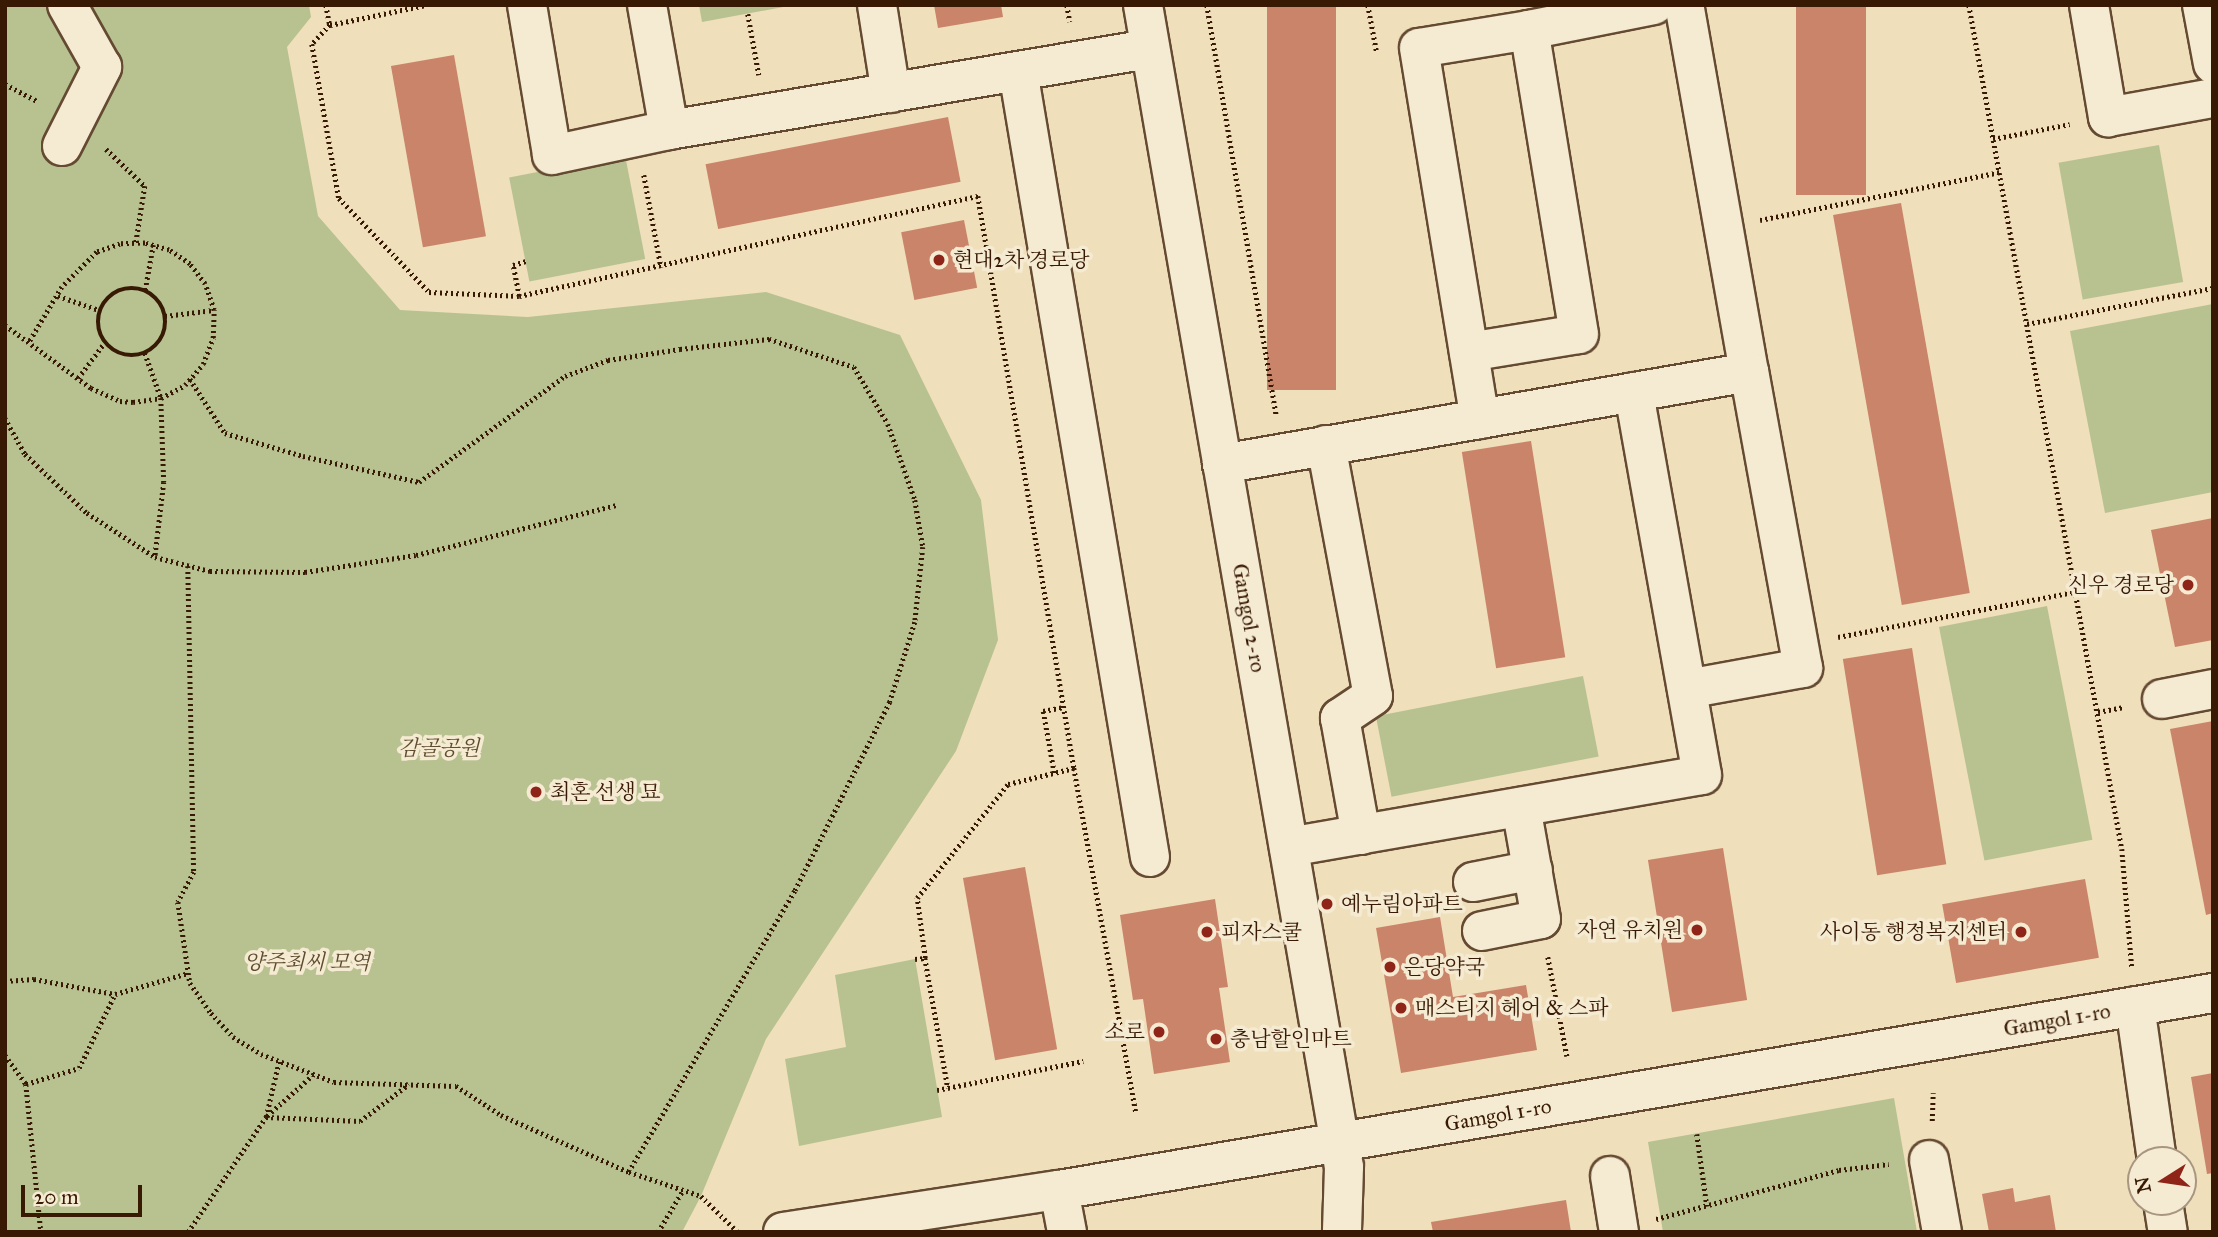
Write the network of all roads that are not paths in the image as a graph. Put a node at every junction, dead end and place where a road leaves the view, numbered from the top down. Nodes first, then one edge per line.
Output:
1 (67, 5) edge
2 (527, 5) edge
3 (647, 5) edge
4 (877, 5) edge
5 (1143, 5) edge
6 (1654, 5) edge
7 (1684, 5) edge
8 (2089, 5) edge
9 (2202, 5) edge
10 (1529, 30) junction
11 (1150, 49) junction
12 (2213, 64) edge
13 (1018, 71) junction
14 (891, 93) junction
15 (2213, 98) edge
16 (68, 134) road end
17 (653, 134) junction
18 (1469, 352) junction
19 (1749, 372) junction
20 (1634, 392) junction
21 (1479, 419) junction
22 (1326, 446) junction
23 (1222, 464) junction
24 (1687, 689) junction
25 (2213, 689) edge
26 (2162, 699) dead end
27 (1521, 807) junction
28 (1361, 835) junction
29 (1289, 847) junction
30 (1150, 857) dead end
31 (1533, 870) junction
32 (1473, 881) dead end
33 (1482, 931) dead end
34 (2213, 993) edge
35 (2135, 1006) junction
36 (1340, 1142) junction
37 (2155, 1146) edge
38 (1929, 1160) road end
39 (1610, 1176) dead end
40 (1059, 1190) junction
41 (1619, 1230) edge
42 (783, 1232) edge
43 (1067, 1232) edge
44 (1342, 1232) edge
45 (1942, 1232) edge

1 - 16 street
2 - 17 street
3 - 17 street
4 - 14 street
5 - 11 street, Gamgol 2-ro
6 - 10 street
7 - 19 street
8 - 15 street
9 - 12 street
10 - 18 street
10 - 18 street
11 - 13 street
11 - 23 street, Gamgol 2-ro
13 - 14 street
13 - 30 street
14 - 17 street
18 - 21 street
19 - 20 street
19 - 24 street
20 - 21 street
20 - 24 street
21 - 22 street
22 - 23 street
22 - 28 street
23 - 29 street, Gamgol 2-ro
24 - 27 street
25 - 26 street
27 - 28 street
27 - 31 street
28 - 29 street
29 - 36 street, Gamgol 2-ro
31 - 32 street
31 - 33 street
34 - 35 street, Gamgol 1-ro
35 - 36 street, Gamgol 1-ro
35 - 37 street
36 - 40 street, Gamgol 1-ro
36 - 44 street, Gamgol 2-ro
38 - 45 street
39 - 41 street
40 - 42 street, Gamgol 1-ro
40 - 43 street

